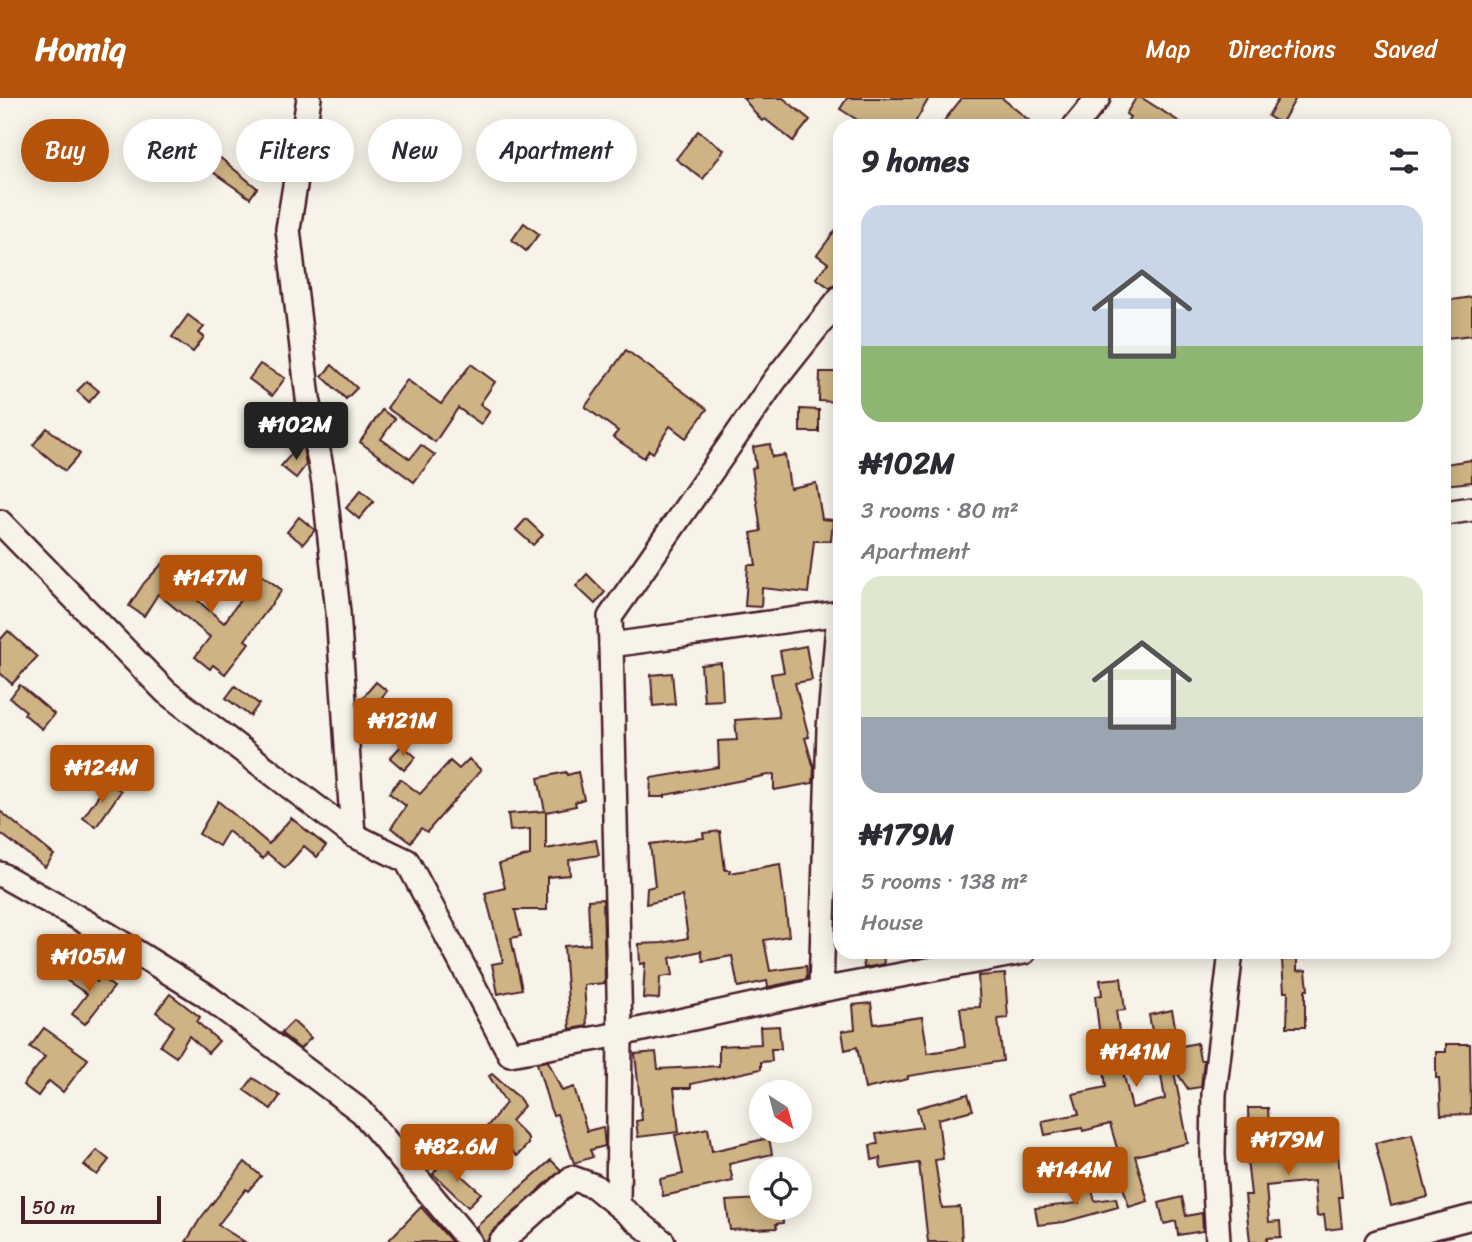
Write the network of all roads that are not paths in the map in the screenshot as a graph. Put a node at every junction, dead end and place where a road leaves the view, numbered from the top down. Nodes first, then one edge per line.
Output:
1 (309, 98) edge
2 (1098, 98) edge
3 (1080, 119) edge
4 (833, 307) edge
5 (1472, 509) edge
6 (1451, 512) edge
7 (0, 522) edge
8 (833, 614) edge
9 (611, 645) junction
10 (833, 683) edge
11 (353, 835) junction
12 (0, 874) edge
13 (988, 959) edge
14 (1230, 959) edge
15 (821, 990) junction
16 (620, 1034) junction
17 (618, 1205) junction
18 (1472, 1217) edge
19 (470, 1242) edge
20 (501, 1242) edge
21 (663, 1242) edge
22 (1218, 1242) edge
23 (1377, 1242) edge

1 - 11 street
2 - 3 street
4 - 9 street
5 - 6 street
7 - 11 street
8 - 9 street
9 - 16 street
10 - 15 street
11 - 16 street
12 - 19 street
13 - 15 street
14 - 22 street
15 - 16 street
16 - 17 street
17 - 20 street
17 - 21 street
18 - 23 street

